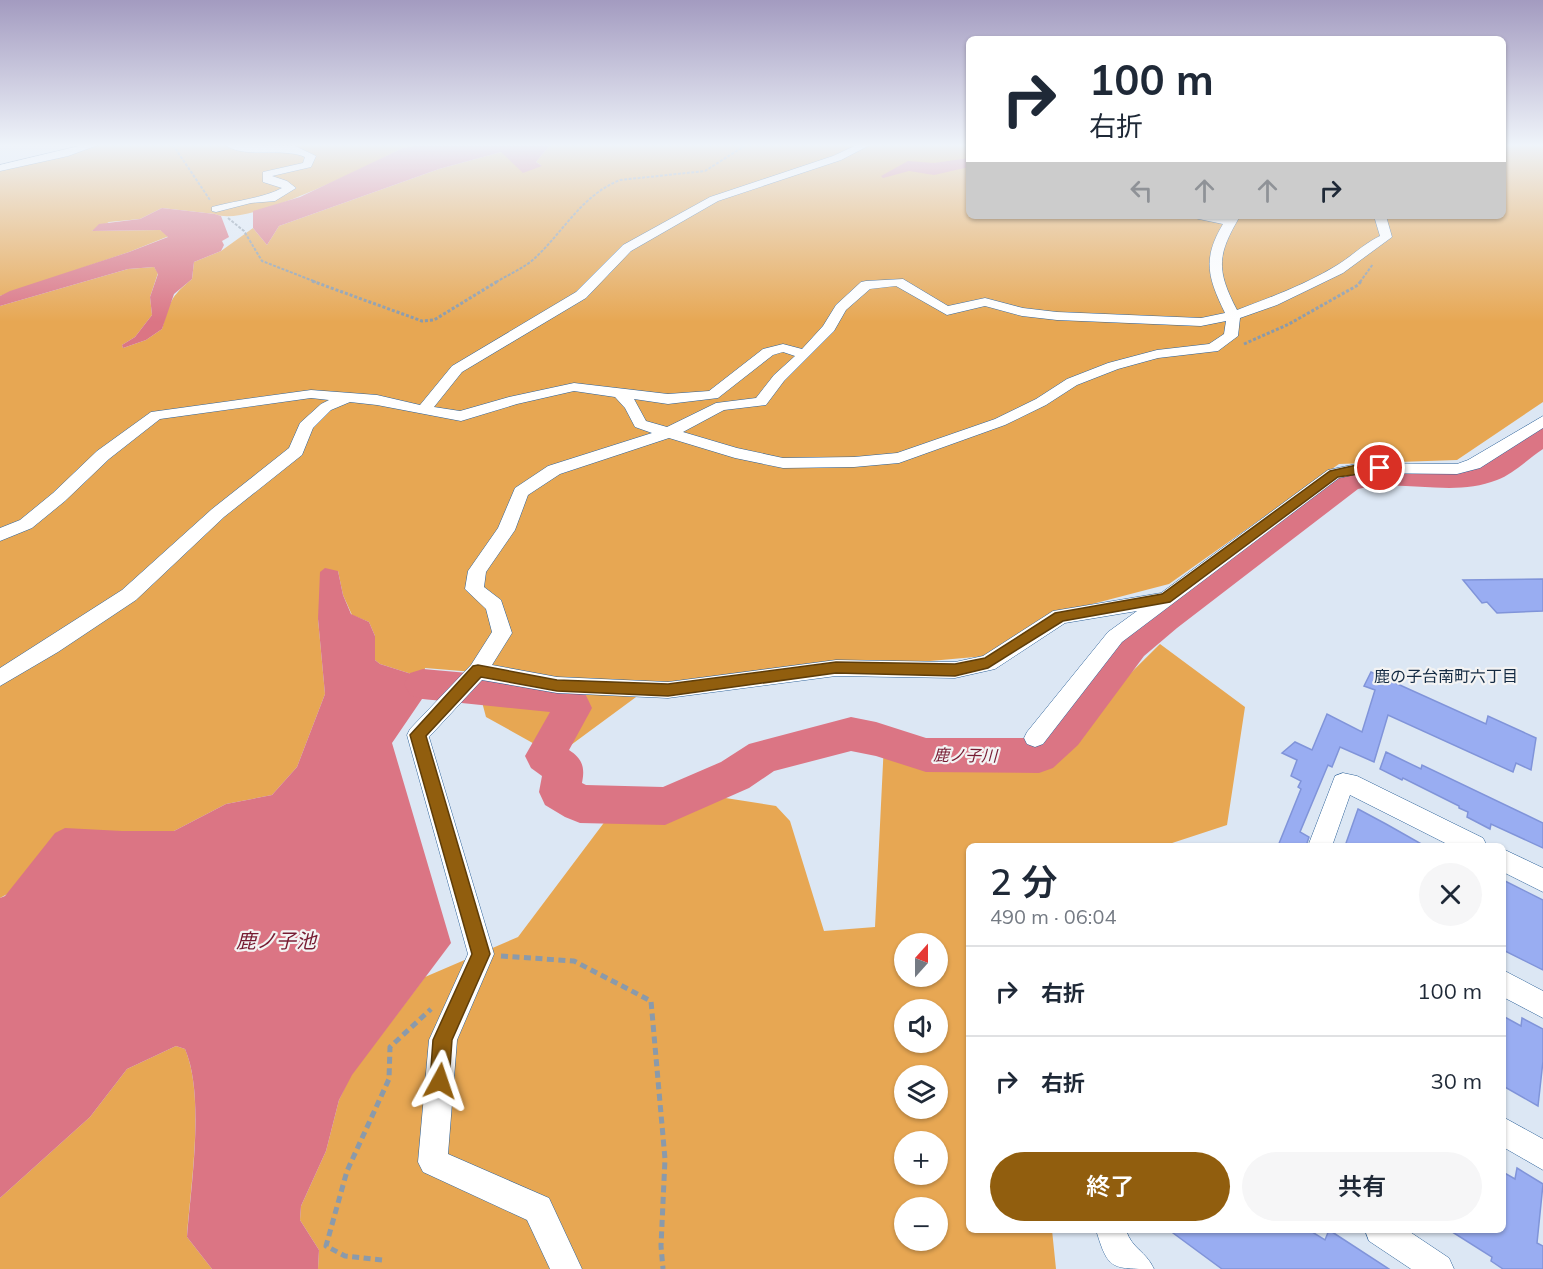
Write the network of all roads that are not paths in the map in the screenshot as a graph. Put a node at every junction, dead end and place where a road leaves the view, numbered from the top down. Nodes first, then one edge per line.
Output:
1 (234, 204) edge
2 (705, 204) edge
3 (216, 209) road end
4 (1233, 219) edge
5 (1381, 219) edge
6 (1233, 316) junction
7 (806, 354) junction
8 (620, 393) junction
9 (348, 397) junction
10 (424, 410) junction
11 (1543, 421) edge
12 (668, 433) junction
13 (0, 535) edge
14 (1165, 599) junction
15 (478, 670) junction
16 (0, 678) edge
17 (1035, 738) dead end
18 (1321, 843) edge
19 (1468, 843) edge
20 (1506, 862) edge
21 (1543, 880) edge
22 (1506, 985) edge
23 (1543, 1005) edge
24 (1506, 1133) edge
25 (1543, 1155) edge
26 (1112, 1233) edge
27 (1384, 1233) edge
28 (566, 1269) edge
29 (1138, 1269) edge
30 (1438, 1269) edge

1 - 3 street
2 - 10 street
4 - 6 street
5 - 6 street
6 - 7 street
6 - 12 street
7 - 8 street
7 - 12 street
8 - 10 street
8 - 12 street
9 - 10 street
9 - 13 street
9 - 16 street
11 - 14 street
12 - 15 street
14 - 15 street
14 - 17 street
15 - 28 street
18 - 19 street
20 - 21 street
22 - 23 street
24 - 25 street
26 - 29 street
27 - 30 street

